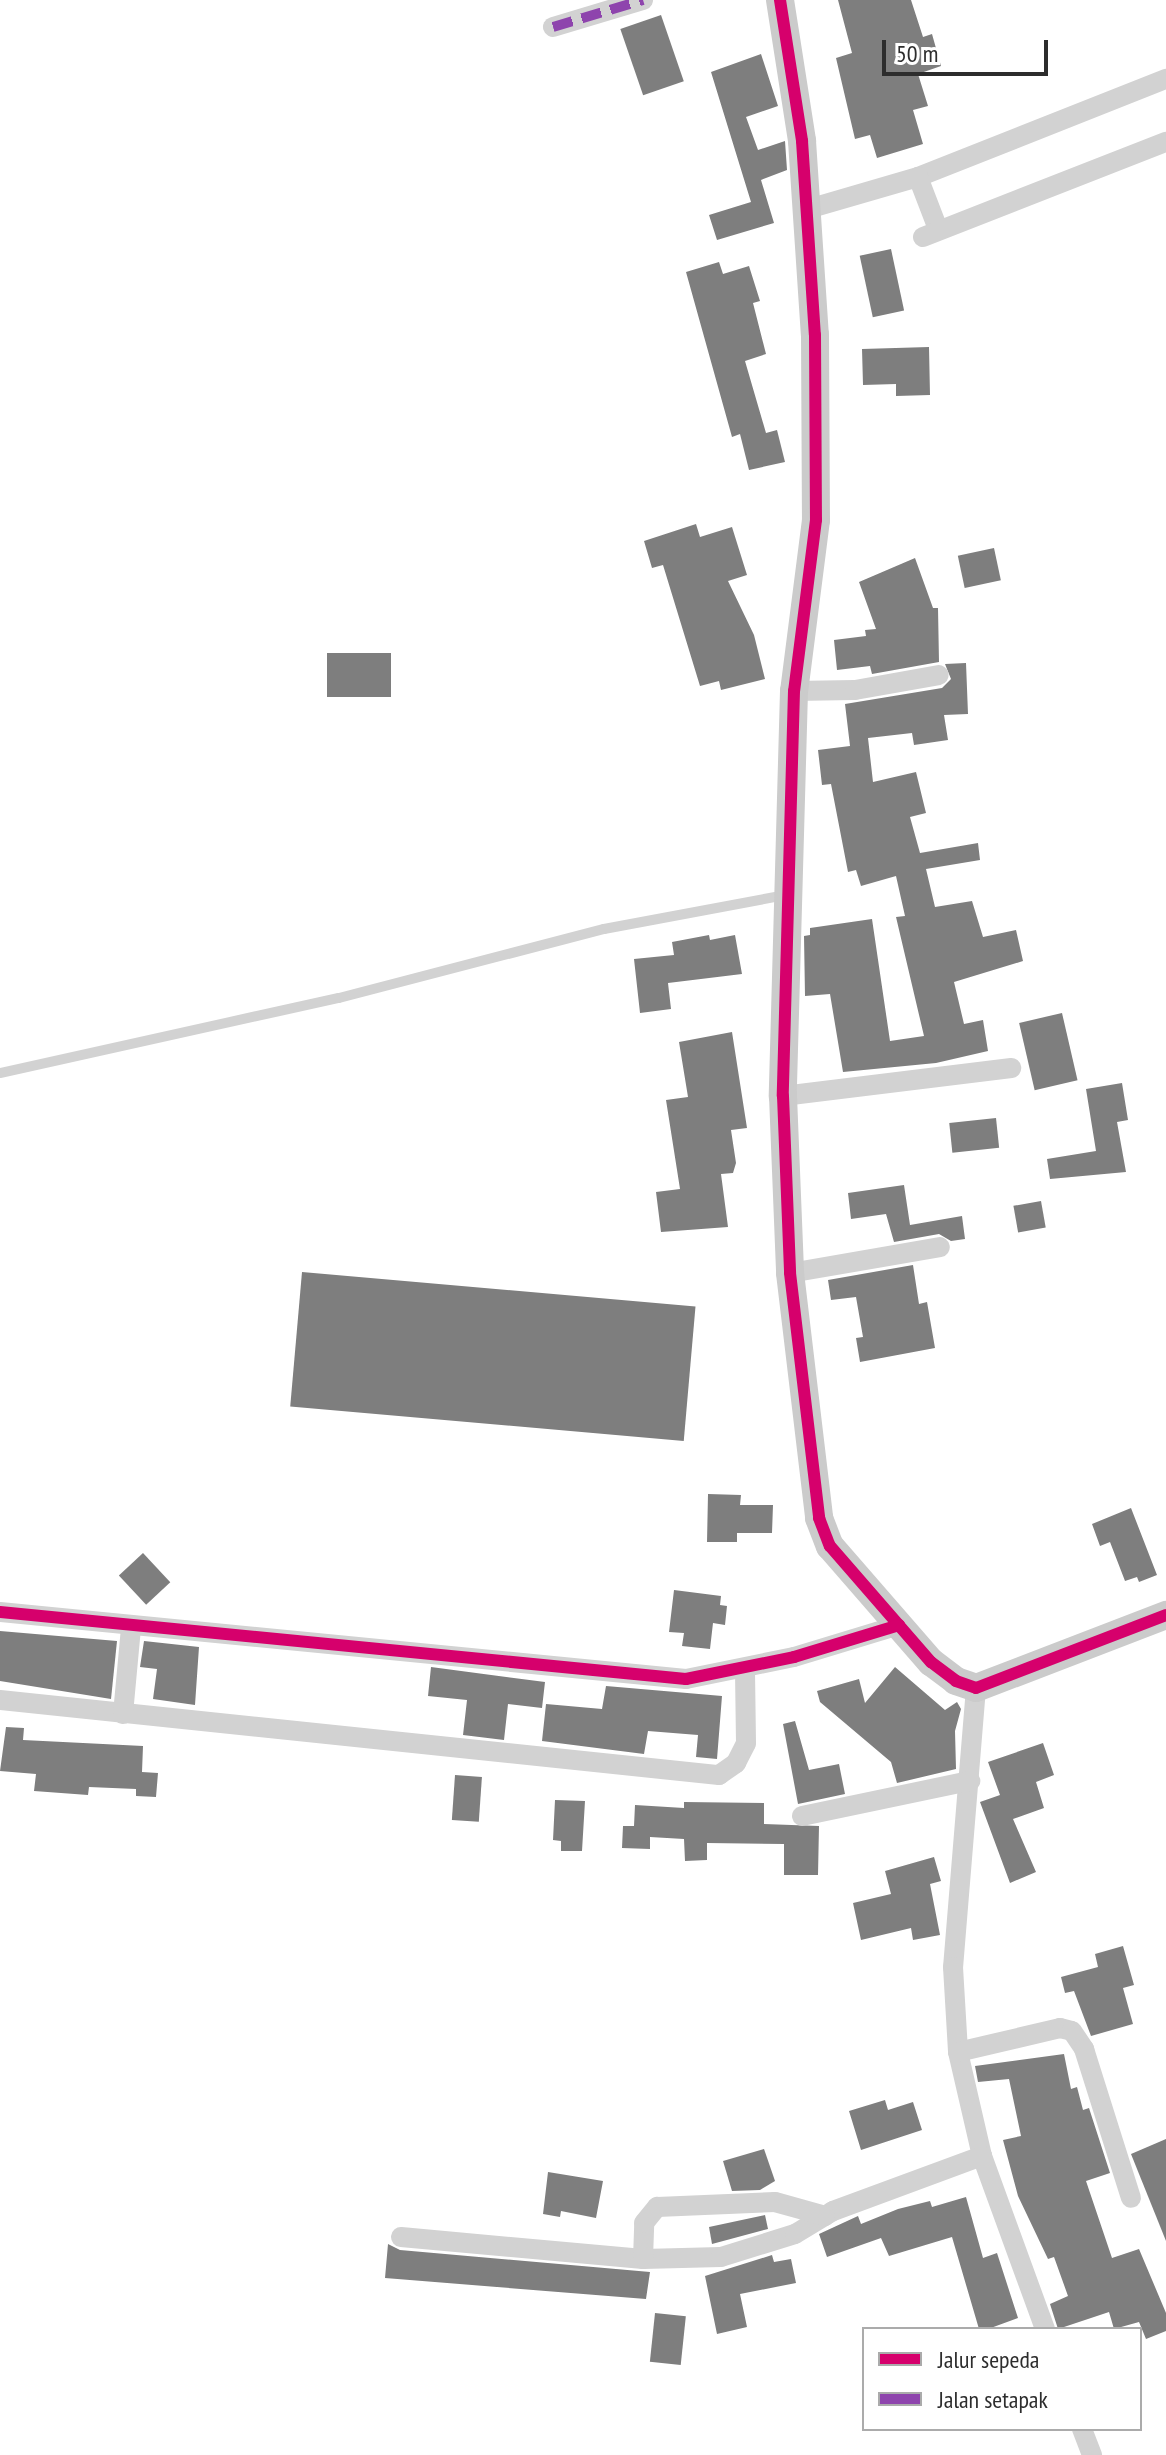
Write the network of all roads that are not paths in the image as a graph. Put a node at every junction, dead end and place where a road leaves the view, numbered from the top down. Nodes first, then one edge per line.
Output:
1 (643, 0) edge
2 (780, 0) edge
3 (553, 27) dead end
4 (1166, 79) edge
5 (1166, 142) edge
6 (918, 177) junction
7 (808, 209) junction
8 (939, 675) dead end
9 (794, 691) junction
10 (785, 895) junction
11 (1011, 1068) dead end
12 (0, 1073) edge
13 (783, 1096) junction
14 (940, 1247) dead end
15 (790, 1273) junction
16 (0, 1612) edge
17 (1166, 1615) edge
18 (899, 1625) junction
19 (131, 1627) junction
20 (745, 1668) junction
21 (976, 1688) junction
22 (0, 1700) edge
23 (123, 1714) junction
24 (970, 1781) junction
25 (802, 1816) dead end
26 (958, 2052) junction
27 (982, 2156) junction
28 (1131, 2198) dead end
29 (825, 2216) junction
30 (401, 2237) dead end
31 (643, 2259) junction
32 (1044, 2327) edge
33 (1083, 2431) edge
34 (1092, 2455) edge

1 - 3 street
2 - 7 street
4 - 6 street
5 - 6 street
6 - 7 street
7 - 9 street
8 - 9 street
9 - 10 street
10 - 12 lane
10 - 13 street
11 - 13 street
13 - 15 street
14 - 15 street
15 - 18 street
16 - 19 street
17 - 21 street
18 - 20 street
18 - 21 street
19 - 20 street
19 - 23 street
20 - 23 street
21 - 24 street
22 - 23 street
24 - 25 street
24 - 26 street
26 - 27 street
26 - 28 street
27 - 29 street
27 - 32 street
29 - 31 street
29 - 31 street
30 - 31 street
33 - 34 street

